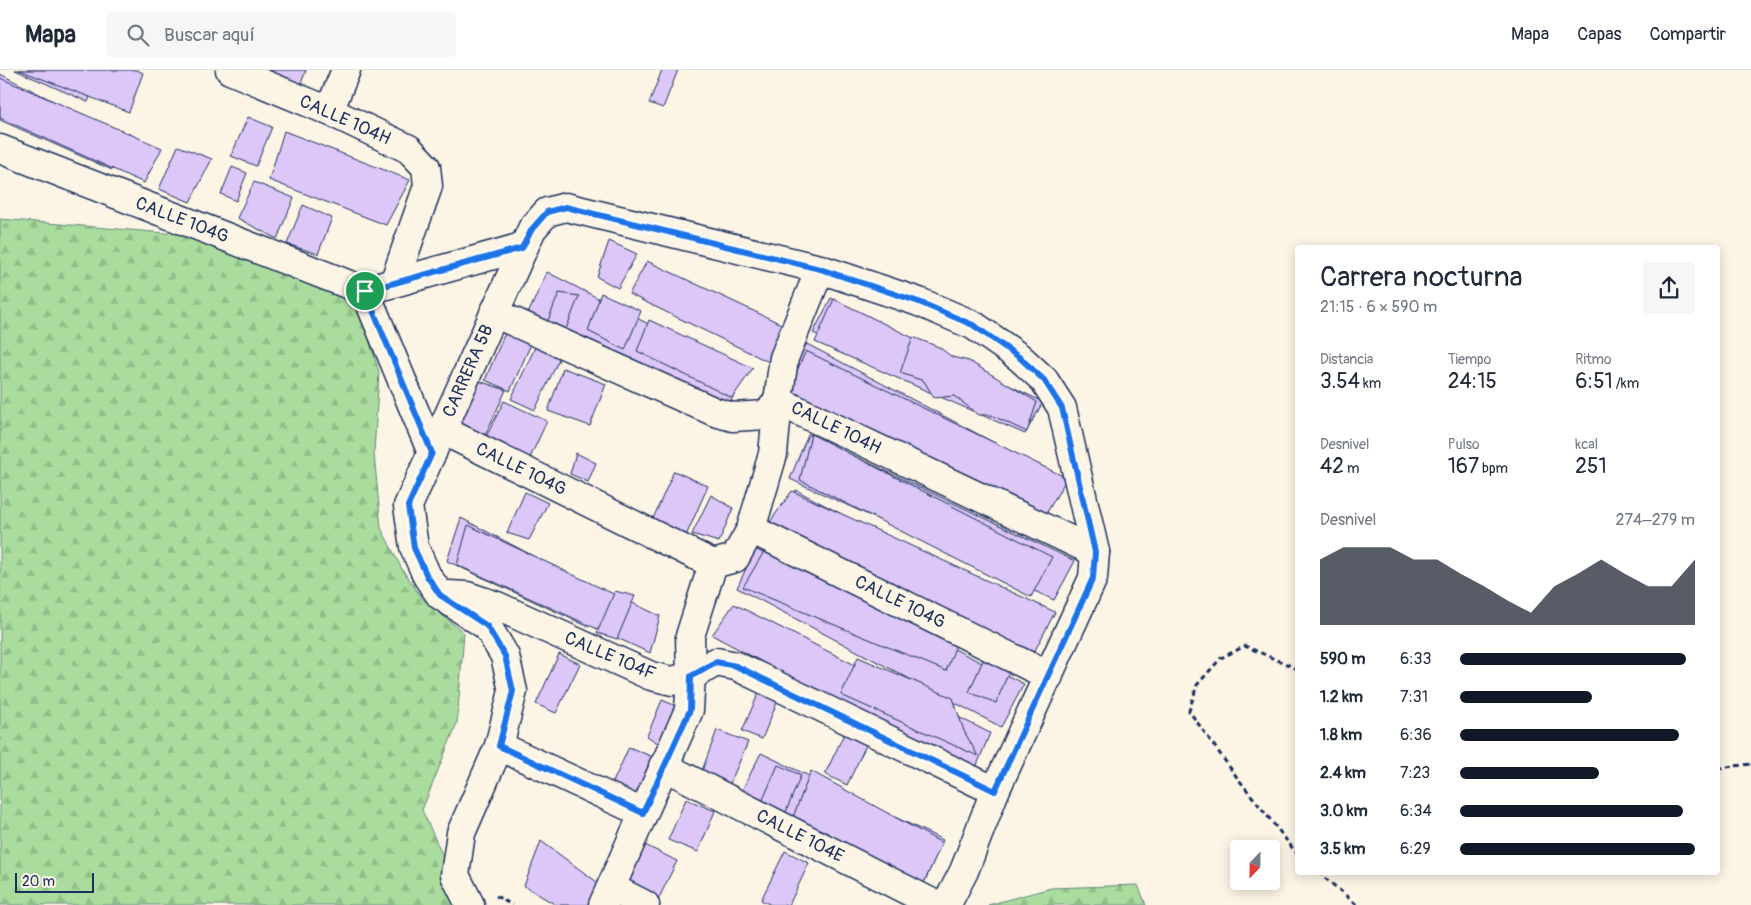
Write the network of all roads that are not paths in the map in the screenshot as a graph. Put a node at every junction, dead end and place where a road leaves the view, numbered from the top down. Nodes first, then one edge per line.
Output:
1 (230, 70) edge
2 (346, 70) edge
3 (329, 111) junction
4 (0, 149) edge
5 (522, 248) junction
6 (820, 269) junction
7 (394, 283) junction
8 (365, 291) junction
9 (494, 313) junction
10 (778, 400) junction
11 (437, 441) junction
12 (751, 529) junction
13 (1095, 552) junction
14 (724, 561) junction
15 (440, 595) junction
16 (691, 676) junction
17 (1049, 676) junction
18 (499, 746) junction
19 (663, 766) junction
20 (995, 791) junction
21 (643, 813) junction
22 (608, 897) edge
23 (470, 905) edge
24 (645, 905) edge
25 (936, 905) edge
26 (944, 905) edge

1 - 3 street, CALLE 104H
2 - 3 street
3 - 7 street, CALLE 104H
4 - 8 street, CALLE 104G
5 - 6 street, CARRERA 5B
5 - 7 street
5 - 9 street, CARRERA 5B
6 - 10 street
6 - 13 street
7 - 8 street
8 - 11 street
9 - 10 street, CALLE 104H
9 - 11 street, CARRERA 5B
10 - 12 street
10 - 13 street, CALLE 104H
11 - 14 street, CALLE 104G
11 - 15 street, CARRERA 5B
12 - 14 street
12 - 17 street, CALLE 104G
13 - 17 street
14 - 16 street
15 - 16 street, CALLE 104F
15 - 18 street, CARRERA 5B
16 - 19 street
16 - 20 street, CALLE 104F
17 - 20 street
18 - 21 street
18 - 23 street, CARRERA 5B
19 - 21 street
19 - 25 street, CALLE 104E
20 - 26 street
21 - 22 street
22 - 24 street

